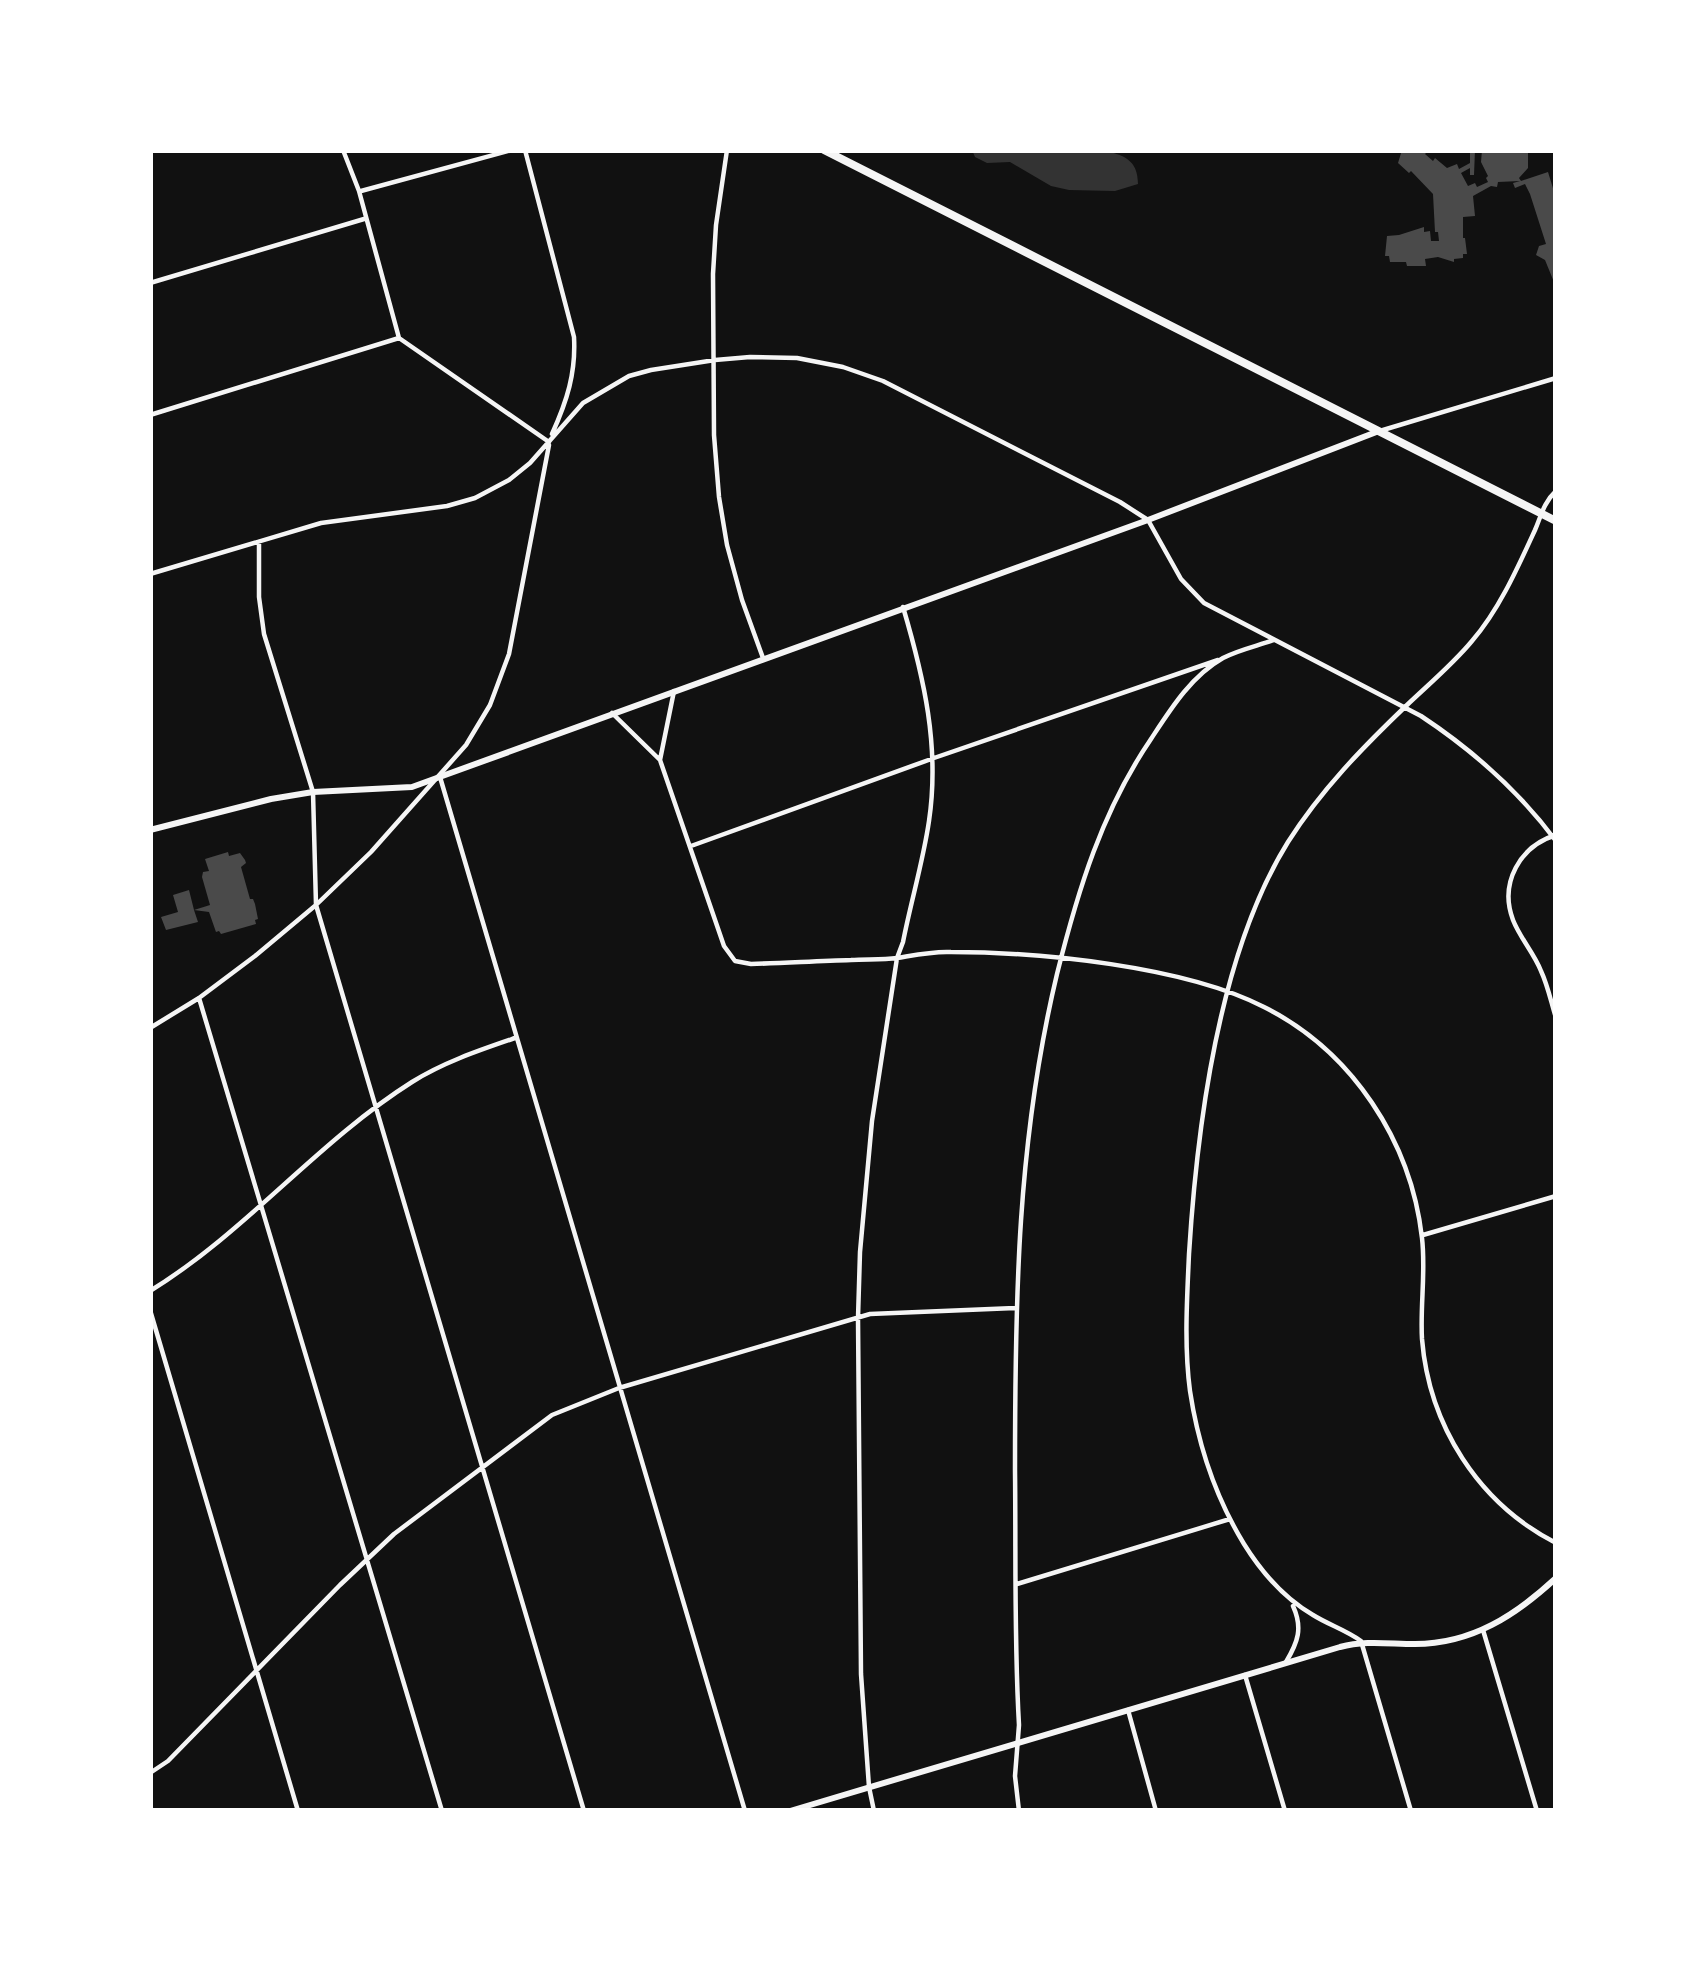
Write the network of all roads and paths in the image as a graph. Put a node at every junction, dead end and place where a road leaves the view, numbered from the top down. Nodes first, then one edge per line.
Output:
1 (344, 150) edge
2 (512, 150) edge
3 (525, 150) edge
4 (727, 150) edge
5 (824, 150) edge
6 (359, 191) junction
7 (364, 219) junction
8 (150, 283) edge
9 (399, 338) junction
10 (715, 360) junction
11 (1556, 378) edge
12 (150, 415) edge
13 (1379, 431) junction
14 (549, 442) junction
15 (1556, 491) edge
16 (1542, 514) junction
17 (1148, 520) junction
18 (1556, 521) edge
19 (259, 542) junction
20 (150, 574) edge
21 (903, 607) junction
22 (1274, 640) junction
23 (763, 658) junction
24 (1223, 658) junction
25 (674, 691) junction
26 (1404, 708) junction
27 (612, 713) junction
28 (934, 758) junction
29 (660, 760) junction
30 (440, 777) junction
31 (313, 792) junction
32 (150, 830) edge
33 (1555, 837) edge
34 (691, 846) junction
35 (316, 905) junction
36 (897, 958) junction
37 (1060, 959) junction
38 (1228, 992) junction
39 (199, 998) junction
40 (1556, 1018) edge
41 (150, 1028) edge
42 (515, 1038) junction
43 (375, 1107) junction
44 (1556, 1196) edge
45 (262, 1204) junction
46 (1422, 1236) junction
47 (150, 1291) edge
48 (1015, 1308) junction
49 (150, 1310) edge
50 (858, 1318) junction
51 (619, 1388) junction
52 (482, 1466) junction
53 (1230, 1519) junction
54 (1556, 1543) edge
55 (366, 1562) junction
56 (1556, 1578) edge
57 (1016, 1584) junction
58 (1291, 1600) junction
59 (1483, 1630) junction
60 (1360, 1641) junction
61 (1286, 1663) junction
62 (257, 1669) junction
63 (1245, 1675) junction
64 (1128, 1710) junction
65 (1018, 1743) junction
66 (150, 1773) edge
67 (869, 1787) junction
68 (298, 1811) edge
69 (442, 1811) edge
70 (584, 1811) edge
71 (745, 1811) edge
72 (790, 1811) edge
73 (874, 1811) edge
74 (1019, 1811) edge
75 (1156, 1811) edge
76 (1285, 1811) edge
77 (1411, 1811) edge
78 (1537, 1811) edge

1 - 6 street
2 - 6 street
3 - 14 street
4 - 10 street
5 - 13 main road
6 - 7 street
7 - 8 street
7 - 9 street
9 - 12 street
9 - 14 street
10 - 14 street
10 - 17 street
10 - 23 street
11 - 13 street
13 - 16 main road
13 - 17 street
14 - 19 street
14 - 30 street
15 - 16 street
16 - 18 main road
16 - 26 street
17 - 21 street
17 - 22 street
19 - 20 street
19 - 31 street
21 - 23 street
21 - 28 street
22 - 24 street
22 - 26 street
23 - 25 street
24 - 28 street
24 - 37 street
25 - 27 street
25 - 29 street
26 - 33 street
26 - 38 street
27 - 29 street
27 - 30 street
28 - 34 street
28 - 36 street
29 - 34 street
30 - 31 street
30 - 35 street
30 - 42 street
31 - 32 street
31 - 35 street
33 - 40 street
34 - 36 street
35 - 39 street
35 - 43 street
36 - 37 street
36 - 50 street
37 - 38 street
37 - 48 street
38 - 46 street
38 - 53 street
39 - 41 street
39 - 45 street
42 - 43 street
42 - 51 street
43 - 45 street
43 - 52 street
44 - 46 street
45 - 47 street
45 - 55 street
46 - 54 street
48 - 50 street
48 - 57 street
49 - 62 street
50 - 51 street
50 - 67 street
51 - 52 street
51 - 71 street
52 - 55 street
52 - 70 street
53 - 57 street
53 - 58 street
55 - 62 street
55 - 69 street
56 - 59 street
57 - 65 street
58 - 60 street
58 - 61 street
59 - 60 street
59 - 78 street
60 - 61 street
60 - 77 street
61 - 63 street
62 - 66 street
62 - 68 street
63 - 64 street
63 - 76 street
64 - 65 street
64 - 75 street
65 - 67 street
65 - 74 street
67 - 72 street
67 - 73 street

